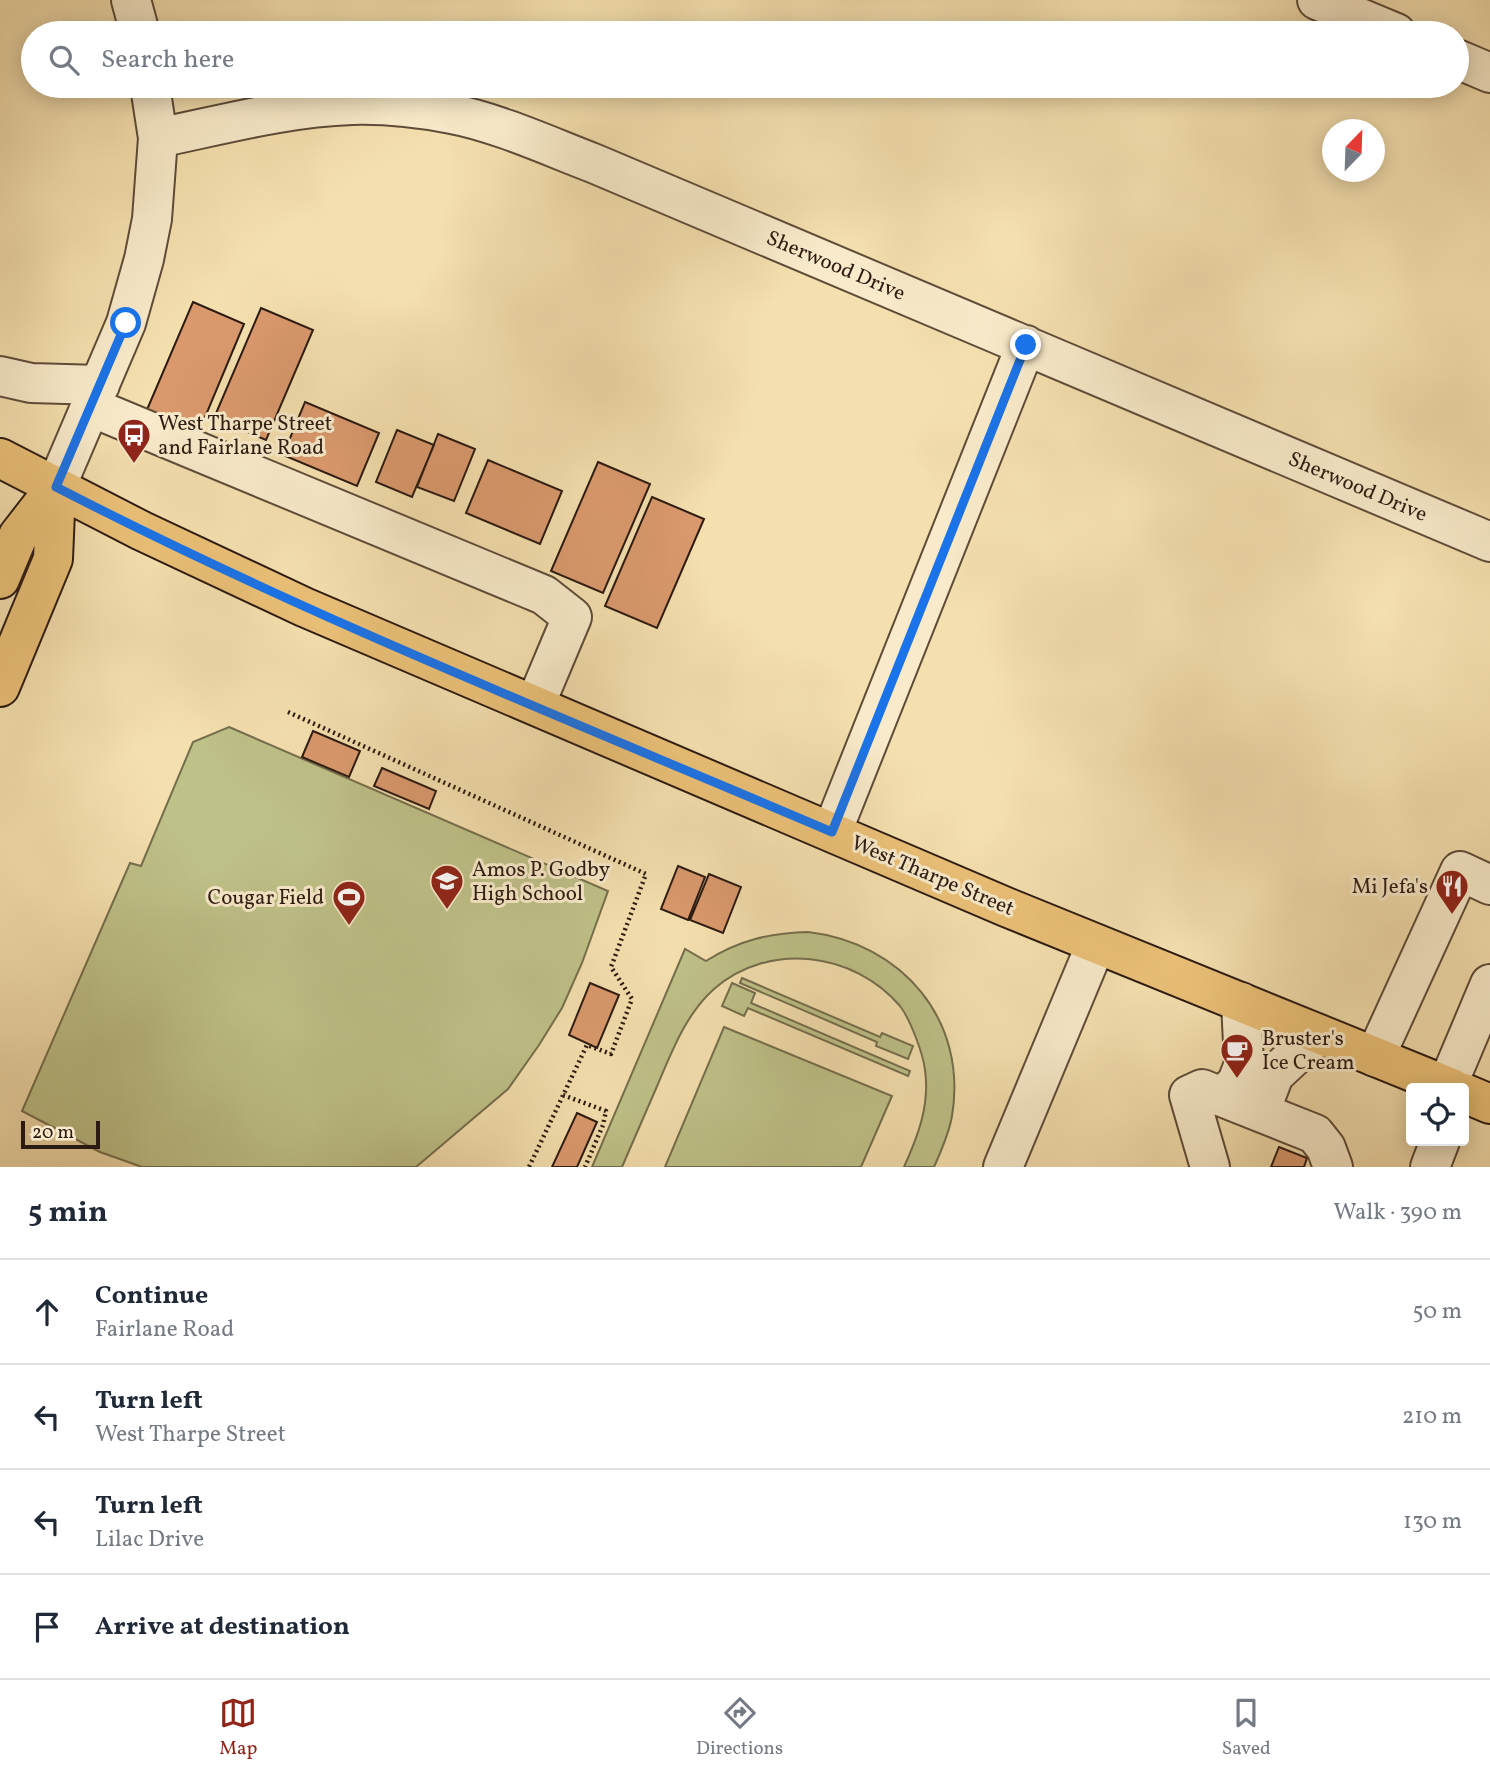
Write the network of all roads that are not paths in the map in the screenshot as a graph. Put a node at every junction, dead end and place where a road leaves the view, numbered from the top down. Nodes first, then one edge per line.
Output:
1 (131, 0) edge
2 (1317, 0) edge
3 (137, 21) edge
4 (1367, 21) edge
5 (1469, 64) edge
6 (1490, 73) edge
7 (152, 98) edge
8 (158, 138) junction
9 (1026, 345) junction
10 (0, 376) edge
11 (96, 396) junction
12 (0, 458) edge
13 (56, 487) junction
14 (1490, 542) edge
15 (0, 579) edge
16 (0, 687) edge
17 (535, 705) junction
18 (832, 832) junction
19 (1490, 885) edge
20 (1096, 944) junction
21 (1490, 984) edge
22 (1241, 1002) junction
23 (1318, 1034) junction
24 (1375, 1057) junction
25 (1439, 1083) edge
26 (1456, 1083) edge
27 (1469, 1095) edge
28 (1223, 1097) junction
29 (1490, 1104) edge
30 (1260, 1112) junction
31 (1438, 1146) edge
32 (1324, 1160) edge
33 (1003, 1167) edge
34 (1210, 1167) edge
35 (1430, 1167) edge

1 - 3 street
2 - 4 street
5 - 6 street
7 - 8 street
8 - 9 street, Sherwood Drive
8 - 11 street
9 - 14 street, Sherwood Drive
9 - 18 street
10 - 11 street
11 - 13 street
11 - 17 street
12 - 13 main road, West Tharpe Street
13 - 15 main road
13 - 16 main road
13 - 17 main road, West Tharpe Street
17 - 18 main road, West Tharpe Street
18 - 20 main road, West Tharpe Street
19 - 24 street
20 - 22 main road, West Tharpe Street
20 - 33 street
21 - 26 street
22 - 23 main road, West Tharpe Street
22 - 28 street
23 - 24 main road, West Tharpe Street
23 - 30 street
24 - 25 main road, West Tharpe Street
27 - 29 main road, West Tharpe Street
28 - 30 street
28 - 34 street
30 - 32 street
31 - 35 street

